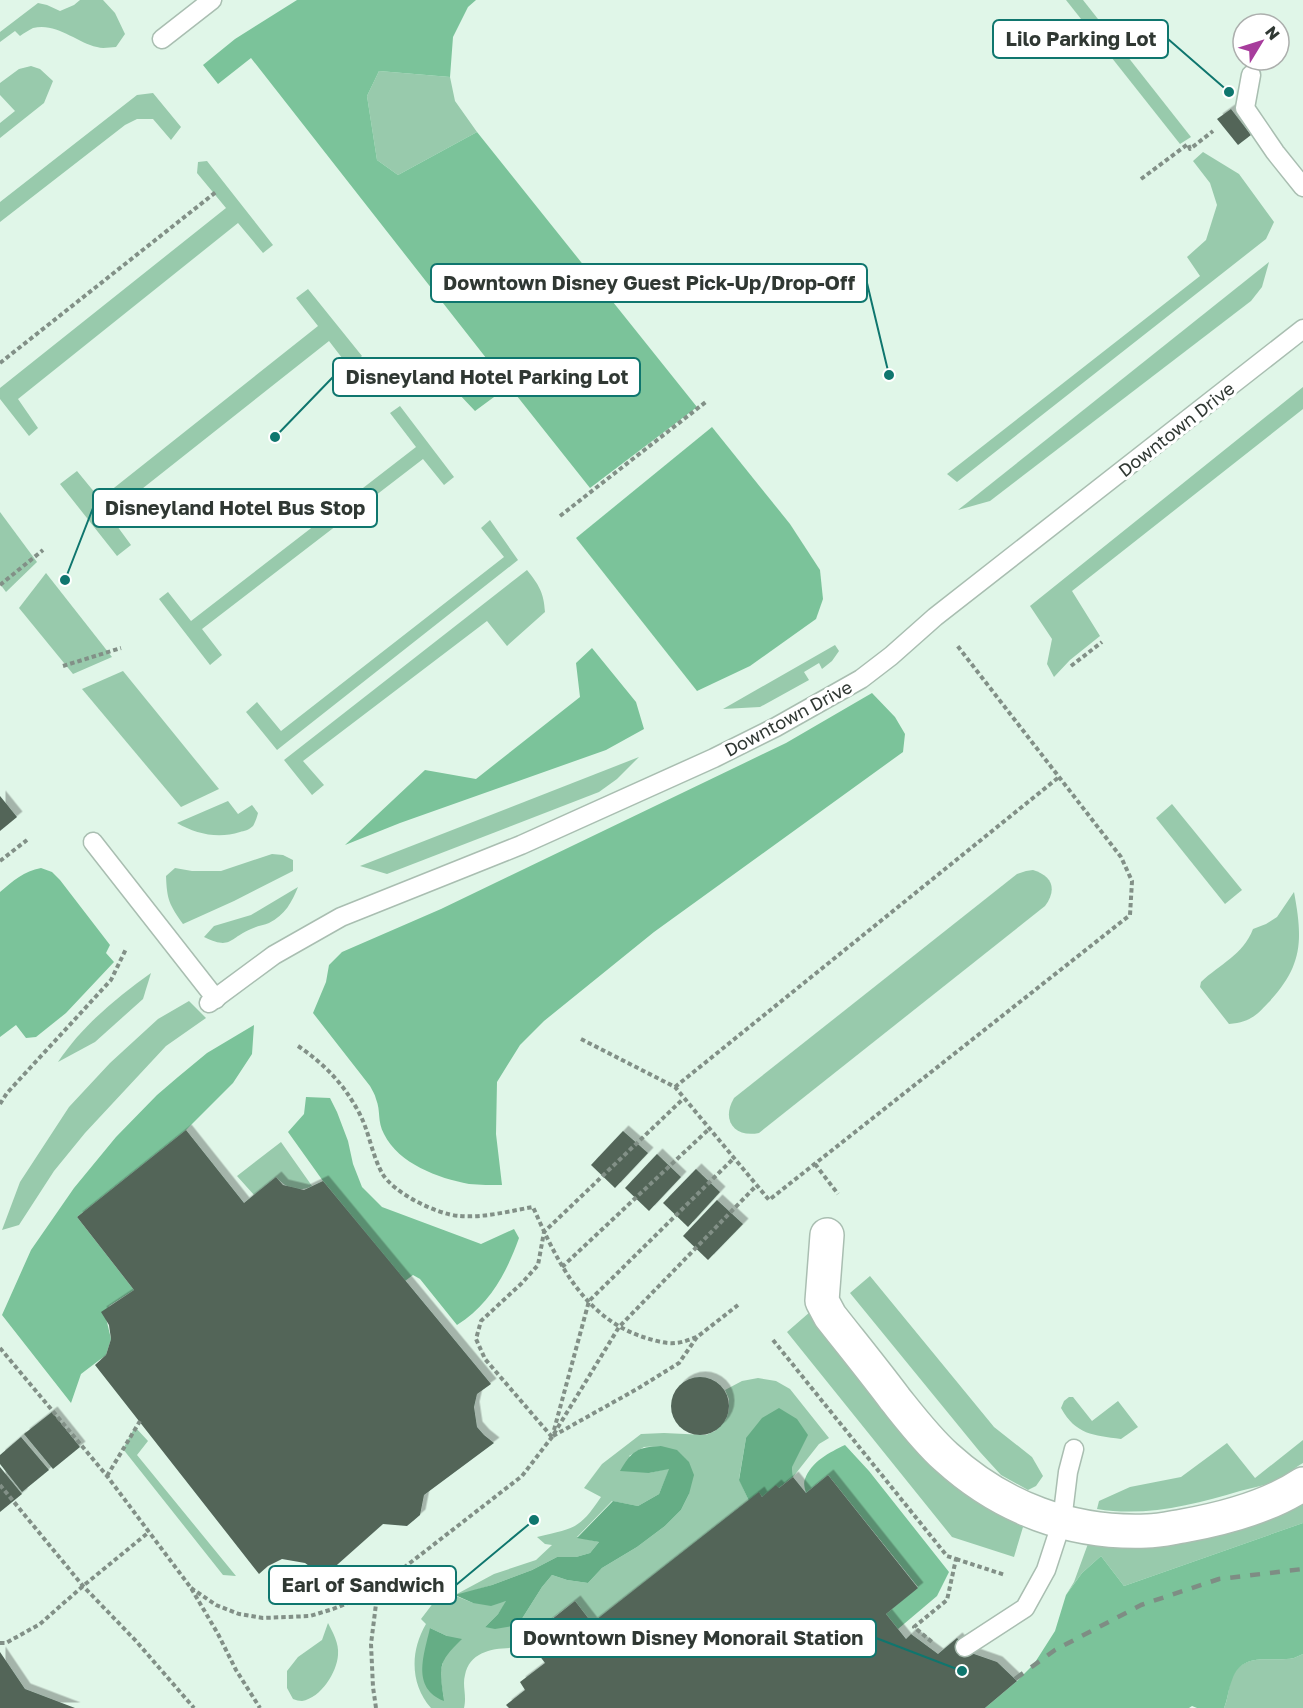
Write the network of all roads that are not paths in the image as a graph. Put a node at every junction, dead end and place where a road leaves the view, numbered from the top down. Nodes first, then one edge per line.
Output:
1 (212, 0) edge
2 (162, 39) dead end
3 (1251, 75) dead end
4 (1303, 187) edge
5 (1303, 329) edge
6 (93, 842) dead end
7 (827, 1234) dead end
8 (1074, 1449) dead end
9 (1303, 1484) edge
10 (1062, 1521) junction
11 (965, 1647) dead end

1 - 2 lane
3 - 4 lane
5 - 6 lane, Downtown Drive
7 - 10 street
8 - 10 lane
9 - 10 street
10 - 11 lane

